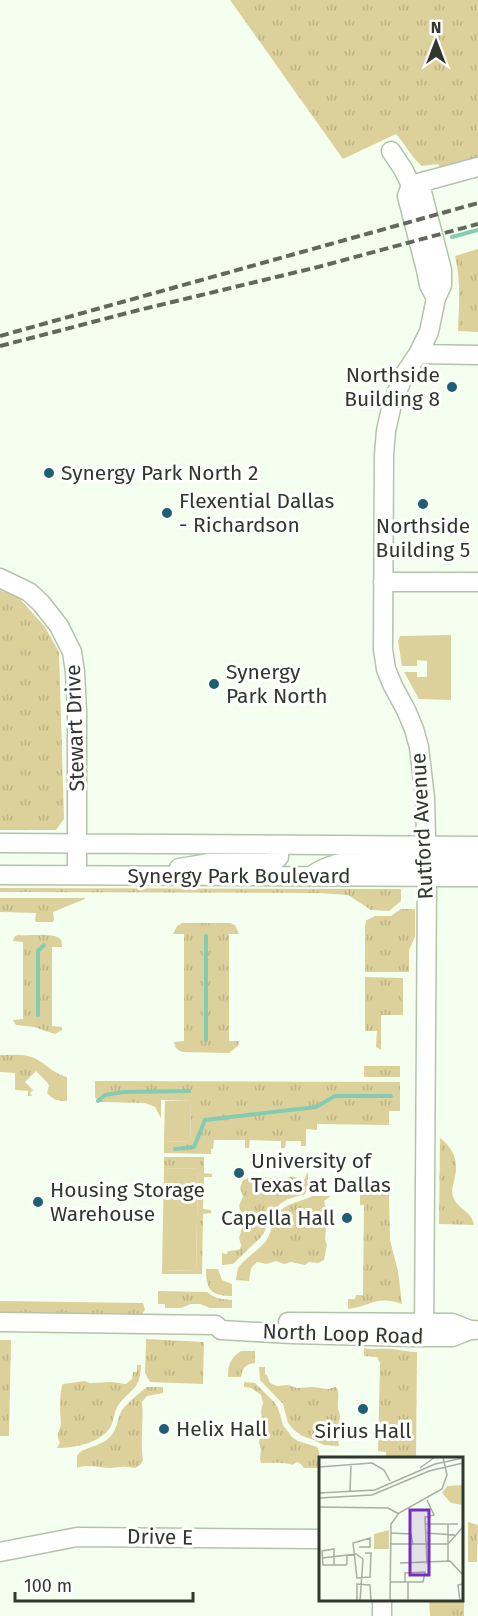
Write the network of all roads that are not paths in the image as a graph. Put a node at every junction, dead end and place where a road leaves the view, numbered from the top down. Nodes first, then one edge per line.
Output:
1 (390, 151) dead end
2 (478, 167) edge
3 (411, 185) junction
4 (418, 354) junction
5 (478, 355) edge
6 (0, 578) edge
7 (384, 582) junction
8 (478, 582) edge
9 (0, 843) edge
10 (77, 843) junction
11 (279, 845) junction
12 (427, 846) junction
13 (478, 846) edge
14 (478, 862) edge
15 (0, 875) edge
16 (77, 875) junction
17 (168, 876) junction
18 (310, 877) junction
19 (427, 877) junction
20 (478, 877) edge
21 (0, 1322) edge
22 (424, 1330) junction
23 (474, 1330) edge
24 (319, 1539) edge
25 (0, 1552) edge

1 - 3 street, Rutford Avenue
2 - 3 street
3 - 4 street, Rutford Avenue
4 - 5 street
4 - 7 street, Rutford Avenue
6 - 10 street, Stewart Drive
7 - 8 street
7 - 12 street, Rutford Avenue
9 - 10 street, Synergy Park Boulevard
10 - 11 street, Synergy Park Boulevard
10 - 16 street, Stewart Drive
11 - 12 street, Synergy Park Boulevard
11 - 17 street
12 - 13 street, Synergy Park Boulevard
12 - 18 street
12 - 19 street, Rutford Avenue
14 - 19 street
15 - 16 street, Synergy Park Boulevard
16 - 17 street, Synergy Park Boulevard
17 - 18 street, Synergy Park Boulevard
18 - 19 street, Synergy Park Boulevard
19 - 20 street, Synergy Park Boulevard
19 - 22 street, Rutford Avenue
21 - 22 street, North Loop Road
22 - 23 street, North Loop Road
24 - 25 street, Drive E

